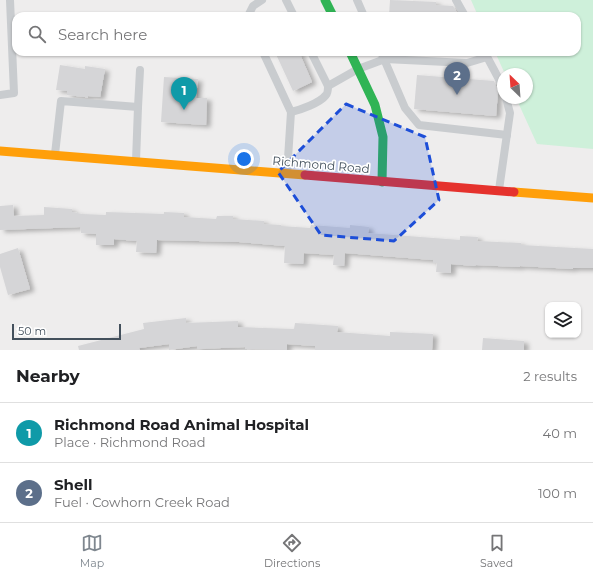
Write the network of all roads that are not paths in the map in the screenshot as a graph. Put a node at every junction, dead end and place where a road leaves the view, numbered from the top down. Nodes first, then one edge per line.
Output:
1 (10, 0) edge
2 (262, 0) edge
3 (286, 0) edge
4 (325, 0) edge
5 (357, 0) edge
6 (456, 0) edge
7 (250, 12) edge
8 (292, 12) edge
9 (331, 12) edge
10 (362, 12) edge
11 (463, 12) edge
12 (12, 46) edge
13 (12, 56) edge
14 (265, 56) edge
15 (313, 56) edge
16 (352, 56) edge
17 (383, 56) edge
18 (482, 56) edge
19 (487, 56) edge
20 (358, 69) junction
21 (140, 70) dead end
22 (497, 75) edge
23 (328, 86) junction
24 (0, 95) edge
25 (508, 104) edge
26 (138, 108) junction
27 (291, 112) junction
28 (507, 135) junction
29 (0, 151) edge
30 (55, 156) junction
31 (136, 162) junction
32 (286, 174) junction
33 (382, 182) junction
34 (499, 191) junction
35 (593, 198) edge

1 - 12 lane
2 - 7 lane
3 - 8 lane
4 - 9 main road
5 - 10 lane
6 - 11 lane
13 - 24 lane
14 - 27 lane
15 - 23 lane
16 - 20 main road
17 - 18 lane
17 - 20 lane
17 - 28 lane
19 - 22 lane
20 - 23 lane
20 - 33 main road
21 - 26 lane
23 - 27 lane
25 - 28 lane
26 - 30 lane
26 - 31 lane
27 - 32 lane
28 - 34 lane
29 - 30 main road, Richmond Road
30 - 31 main road, Richmond Road
31 - 32 main road, Richmond Road
32 - 33 main road, Richmond Road
33 - 34 main road, Richmond Road
34 - 35 main road, Richmond Road

